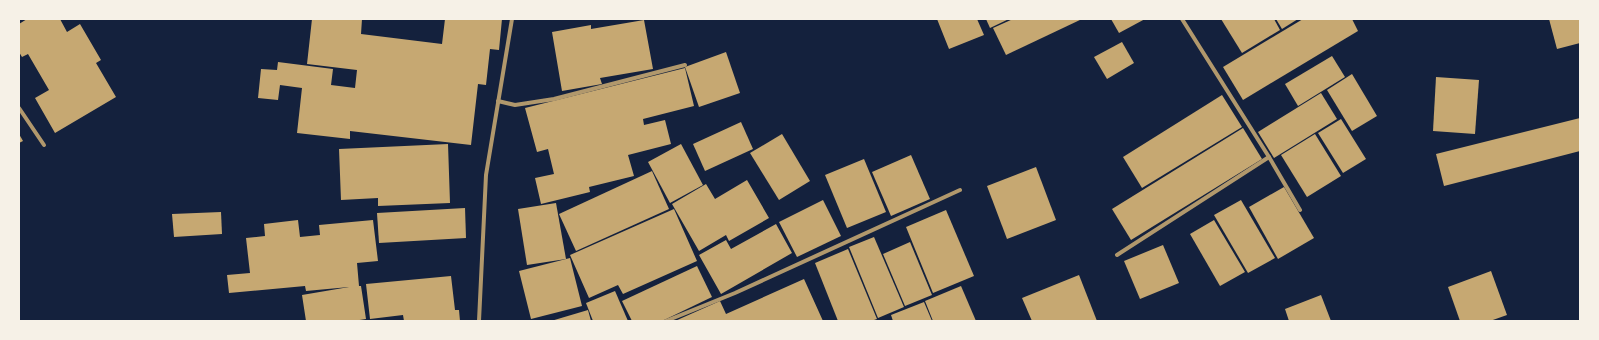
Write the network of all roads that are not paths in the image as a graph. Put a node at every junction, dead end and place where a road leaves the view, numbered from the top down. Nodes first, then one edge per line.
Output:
1 (512, 19) edge
2 (1182, 19) edge
3 (685, 65) dead end
4 (498, 101) junction
5 (19, 108) edge
6 (44, 145) dead end
7 (1269, 157) junction
8 (960, 190) dead end
9 (1300, 210) dead end
10 (1117, 255) dead end
11 (479, 321) edge
12 (666, 321) edge

1 - 4 street
2 - 7 street
3 - 4 street
4 - 11 street
5 - 6 street
7 - 9 street
7 - 10 street
8 - 12 street

